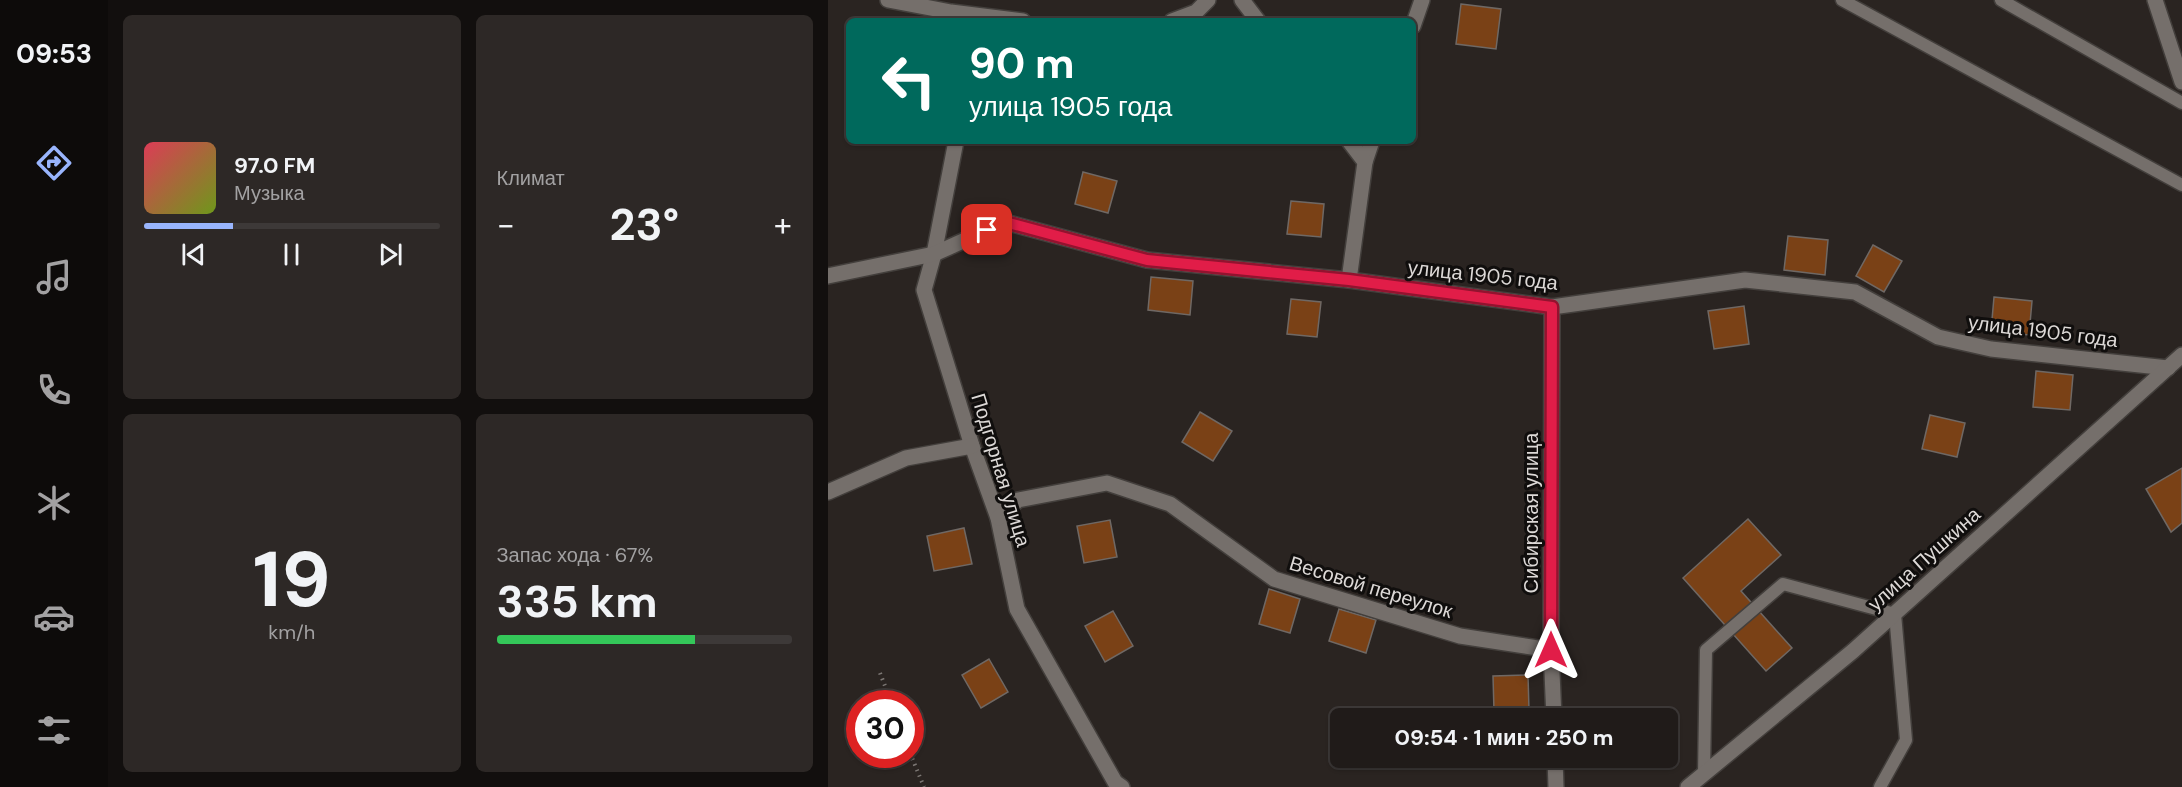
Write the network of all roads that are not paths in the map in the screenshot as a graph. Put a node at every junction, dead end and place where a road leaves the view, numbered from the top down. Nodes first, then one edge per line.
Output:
1 (888, 0) edge
2 (1208, 0) edge
3 (1242, 0) edge
4 (1422, 0) edge
5 (1842, 0) edge
6 (2001, 0) edge
7 (2155, 0) edge
8 (983, 18) edge
9 (1180, 18) edge
10 (1256, 18) edge
11 (1416, 18) edge
12 (2182, 82) edge
13 (2182, 103) edge
14 (955, 144) edge
15 (1351, 144) edge
16 (1371, 144) edge
17 (1365, 162) junction
18 (2182, 185) edge
19 (934, 254) junction
20 (828, 276) edge
21 (1349, 280) junction
22 (1552, 307) junction
23 (2182, 355) edge
24 (2168, 368) junction
25 (972, 446) junction
26 (828, 492) edge
27 (998, 518) junction
28 (1895, 614) junction
29 (1551, 650) junction
30 (1554, 708) edge
31 (1555, 768) edge
32 (1704, 774) junction
33 (1122, 787) edge
34 (1556, 787) edge
35 (1688, 787) edge
36 (1880, 787) edge

1 - 8 street
2 - 9 street
3 - 10 street
4 - 11 street
5 - 18 lane
6 - 13 lane
7 - 12 street
14 - 19 street, Подгорная улица
15 - 17 street
16 - 17 street
17 - 21 street
19 - 20 street, улица 1905 года
19 - 21 street, улица 1905 года
19 - 25 street, Подгорная улица
21 - 22 street, улица 1905 года
22 - 24 street, улица 1905 года
22 - 29 street, Сибирская улица
23 - 24 street, улица Пушкина
24 - 28 street, улица Пушкина
25 - 26 street
25 - 27 street, Подгорная улица
27 - 29 street, Весовой переулок
27 - 33 street, Подгорная улица
28 - 32 street, улица Пушкина
28 - 32 lane
28 - 36 lane
29 - 30 street, Сибирская улица
31 - 34 street
32 - 35 street, улица Пушкина

